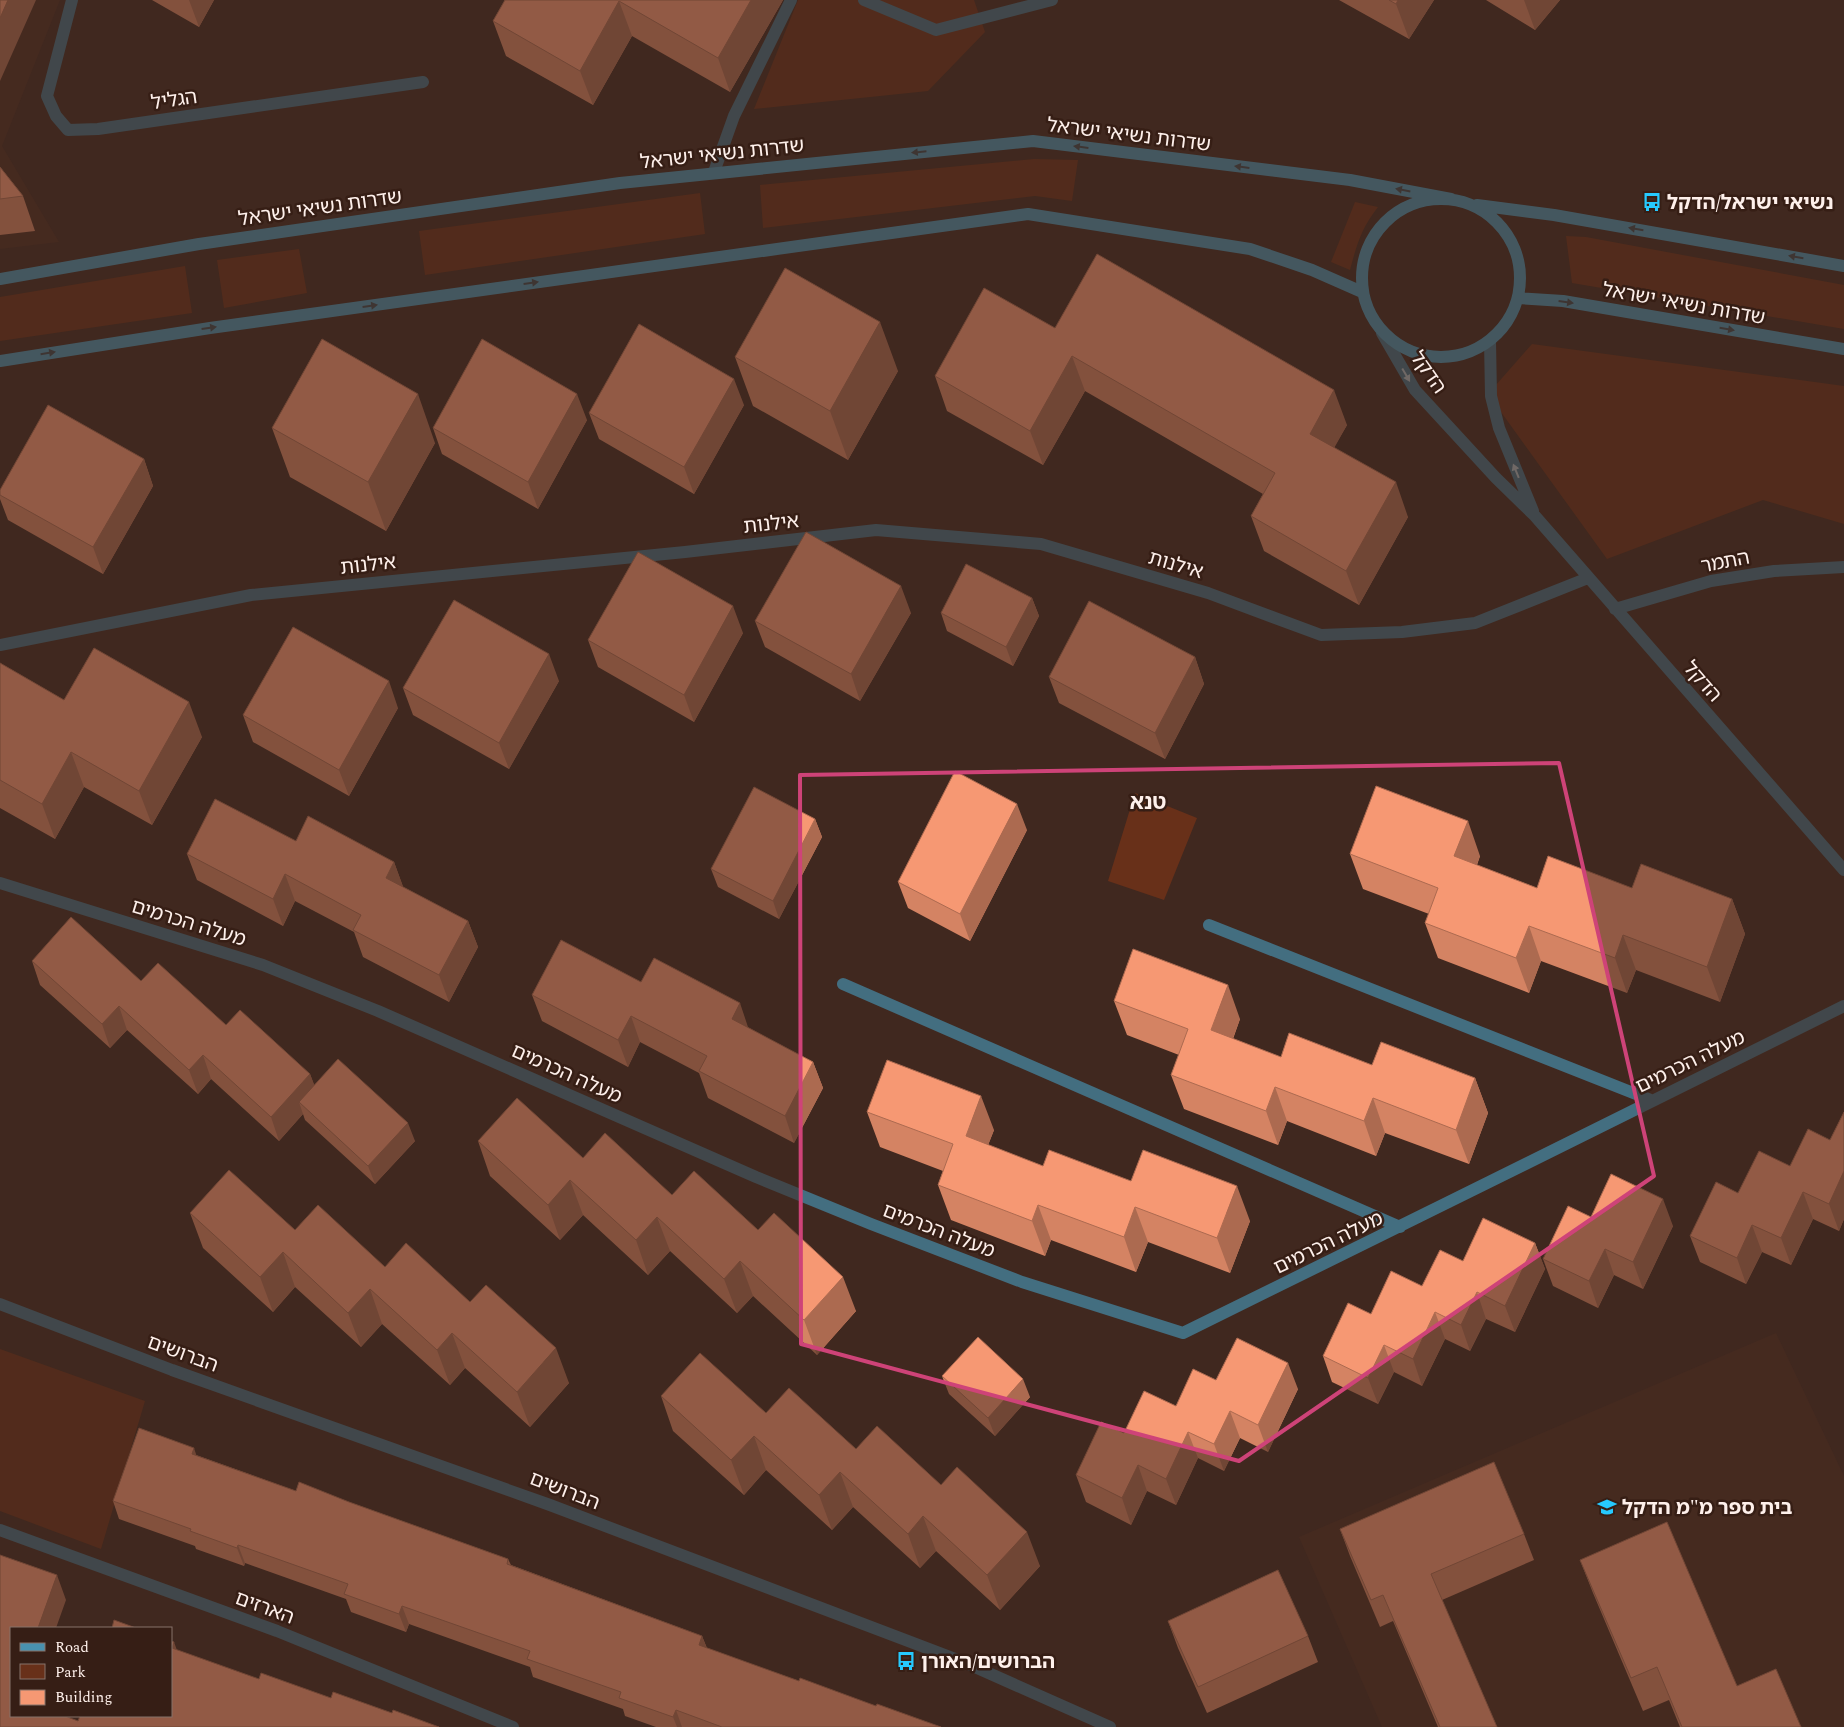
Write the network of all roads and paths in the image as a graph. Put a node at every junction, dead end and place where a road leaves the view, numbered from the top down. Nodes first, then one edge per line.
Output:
1 (72, 0) edge
2 (791, 0) edge
3 (864, 0) edge
4 (1052, 0) edge
5 (423, 82) dead end
6 (714, 172) junction
7 (1451, 199) junction
8 (1469, 204) junction
9 (1844, 266) edge
10 (0, 279) edge
11 (1362, 292) junction
12 (1518, 298) junction
13 (1382, 333) junction
14 (1490, 341) junction
15 (1844, 349) edge
16 (0, 361) edge
17 (1535, 516) junction
18 (1844, 567) edge
19 (1588, 578) junction
20 (1615, 608) junction
21 (0, 645) edge
22 (1844, 870) edge
23 (0, 883) edge
24 (1209, 926) dead end
25 (843, 984) dead end
26 (1844, 1006) edge
27 (1651, 1100) junction
28 (1400, 1227) junction
29 (0, 1304) edge
30 (0, 1530) edge
31 (513, 1727) edge
32 (1110, 1727) edge

1 - 5 street, הגליל
2 - 6 street
3 - 4 street
7 -> 6 main road, שדרות נשיאי ישראל
6 - 10 main road, שדרות נשיאי ישראל
7 - 8 main road
7 - 11 main road
9 -> 8 main road
8 - 12 main road
11 - 13 main road
16 -> 11 main road
12 - 14 main road
12 -> 15 main road, שדרות נשיאי ישראל
13 - 14 main road
13 -> 17 street, הדקל
17 -> 14 street, הדקל
17 - 19 street, הדקל
18 - 20 street, התמר
19 - 20 street, הדקל
19 - 21 street, אילנות
20 - 22 street, הדקל
23 - 28 street, מעלה הכרמים
24 - 27 street
25 - 28 street
26 - 27 street, מעלה הכרמים
27 - 28 street, מעלה הכרמים
29 - 32 street, הברושים
30 - 31 street, הארזים

